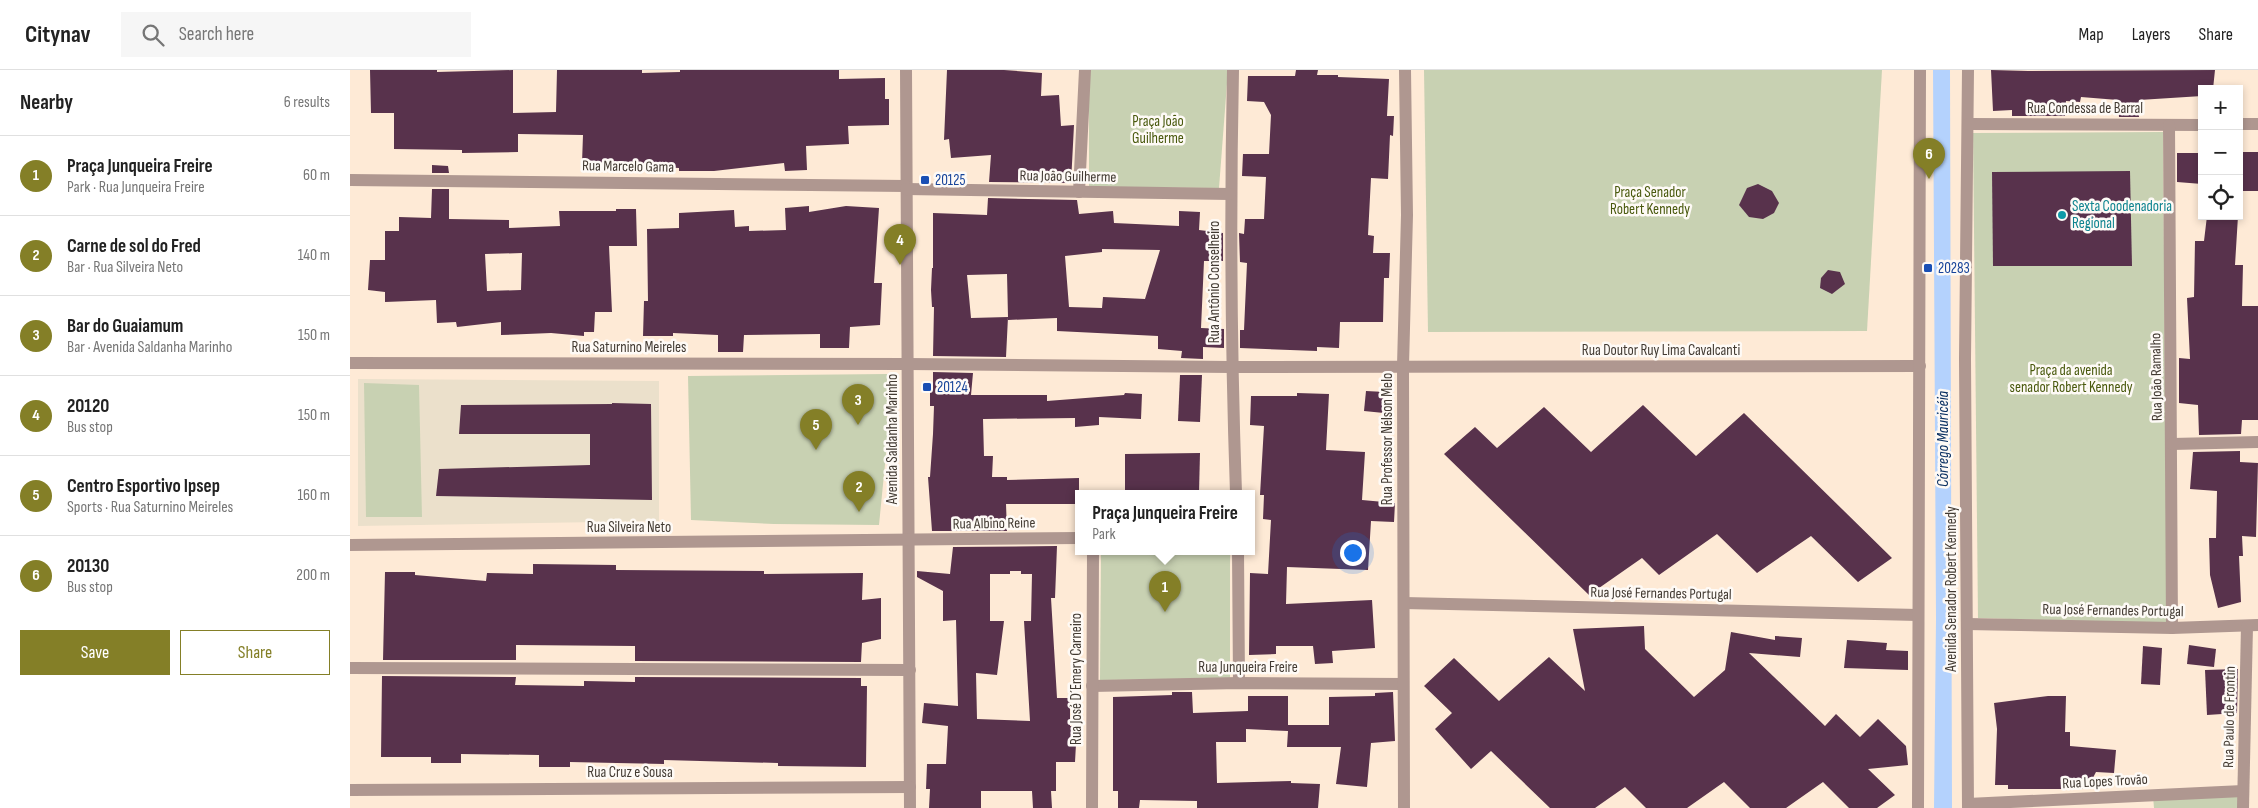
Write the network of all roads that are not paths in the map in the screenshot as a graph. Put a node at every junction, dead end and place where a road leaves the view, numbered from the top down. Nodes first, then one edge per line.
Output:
1 (906, 70) edge
2 (1084, 70) edge
3 (1233, 70) edge
4 (1405, 70) edge
5 (1920, 70) edge
6 (1968, 70) edge
7 (1968, 124) junction
8 (2198, 124) edge
9 (2243, 124) edge
10 (2258, 124) edge
11 (2169, 125) junction
12 (350, 180) edge
13 (906, 188) junction
14 (1079, 192) junction
15 (1230, 194) junction
16 (350, 363) edge
17 (908, 364) junction
18 (1403, 366) junction
19 (1920, 366) junction
20 (1231, 367) junction
21 (2258, 442) edge
22 (2172, 444) junction
23 (1236, 490) edge
24 (1075, 538) edge
25 (909, 541) junction
26 (350, 545) edge
27 (1093, 555) edge
28 (1238, 555) edge
29 (1404, 603) junction
30 (1918, 615) junction
31 (1967, 624) junction
32 (2252, 626) edge
33 (2172, 628) junction
34 (351, 668) edge
35 (910, 670) junction
36 (1239, 683) junction
37 (1403, 684) junction
38 (1092, 686) junction
39 (910, 787) junction
40 (350, 790) edge
41 (2243, 791) junction
42 (2147, 802) edge
43 (1968, 806) edge
44 (910, 808) edge
45 (1092, 808) edge
46 (1404, 808) edge
47 (1918, 808) edge
48 (2243, 808) edge

1 - 13 street, Avenida Saldanha Marinho
2 - 14 street
3 - 15 street, Rua Antônio Conselheiro
4 - 18 street, Rua Professor Nélson Melo
5 - 19 street
6 - 7 street, Avenida Senador Robert Kennedy
7 - 11 street, Rua Condessa de Barral
7 - 31 street, Avenida Senador Robert Kennedy
8 - 11 street, Rua Condessa de Barral
9 - 10 street
11 - 22 street, Rua João Ramalho
12 - 13 street, Rua Marcelo Gama
13 - 14 street, Rua João Guilherme
13 - 17 street, Avenida Saldanha Marinho
14 - 15 street, Rua João Guilherme
15 - 20 street, Rua Antônio Conselheiro
16 - 17 street, Rua Saturnino Meireles
17 - 20 street, Rua Saturnino Meireles
17 - 25 street, Avenida Saldanha Marinho
18 - 19 street, Rua Doutor Ruy Lima Cavalcanti
18 - 20 street, Rua Doutor Ruy Lima Cavalcanti
18 - 29 street, Rua Professor Nélson Melo
19 - 30 street
20 - 23 street, Rua Antônio Conselheiro
21 - 22 street
22 - 33 street, Rua João Ramalho
24 - 25 street, Rua Albino Reine
25 - 26 street, Rua Silveira Neto
25 - 35 street, Avenida Saldanha Marinho
27 - 38 street, Rua José D´Emery Carneiro
28 - 36 street
29 - 30 street, Rua José Fernandes Portugal
29 - 37 street, Rua Professor Nélson Melo
30 - 47 street
31 - 33 street, Rua José Fernandes Portugal
31 - 43 street, Avenida Senador Robert Kennedy
32 - 33 street, Rua José Fernandes Portugal
32 - 41 street, Rua Paulo de Frontin
34 - 35 street
35 - 39 street, Avenida Saldanha Marinho
36 - 37 street, Rua Junqueira Freire
36 - 38 street, Rua Junqueira Freire
37 - 46 street, Rua Professor Nélson Melo
38 - 45 street, Rua José D´Emery Carneiro
39 - 40 street, Rua Cruz e Sousa
39 - 44 street, Avenida Saldanha Marinho
41 - 42 street, Rua Lopes Trovão
41 - 48 street, Rua Paulo de Frontin
42 - 43 street, Rua Lopes Trovão

